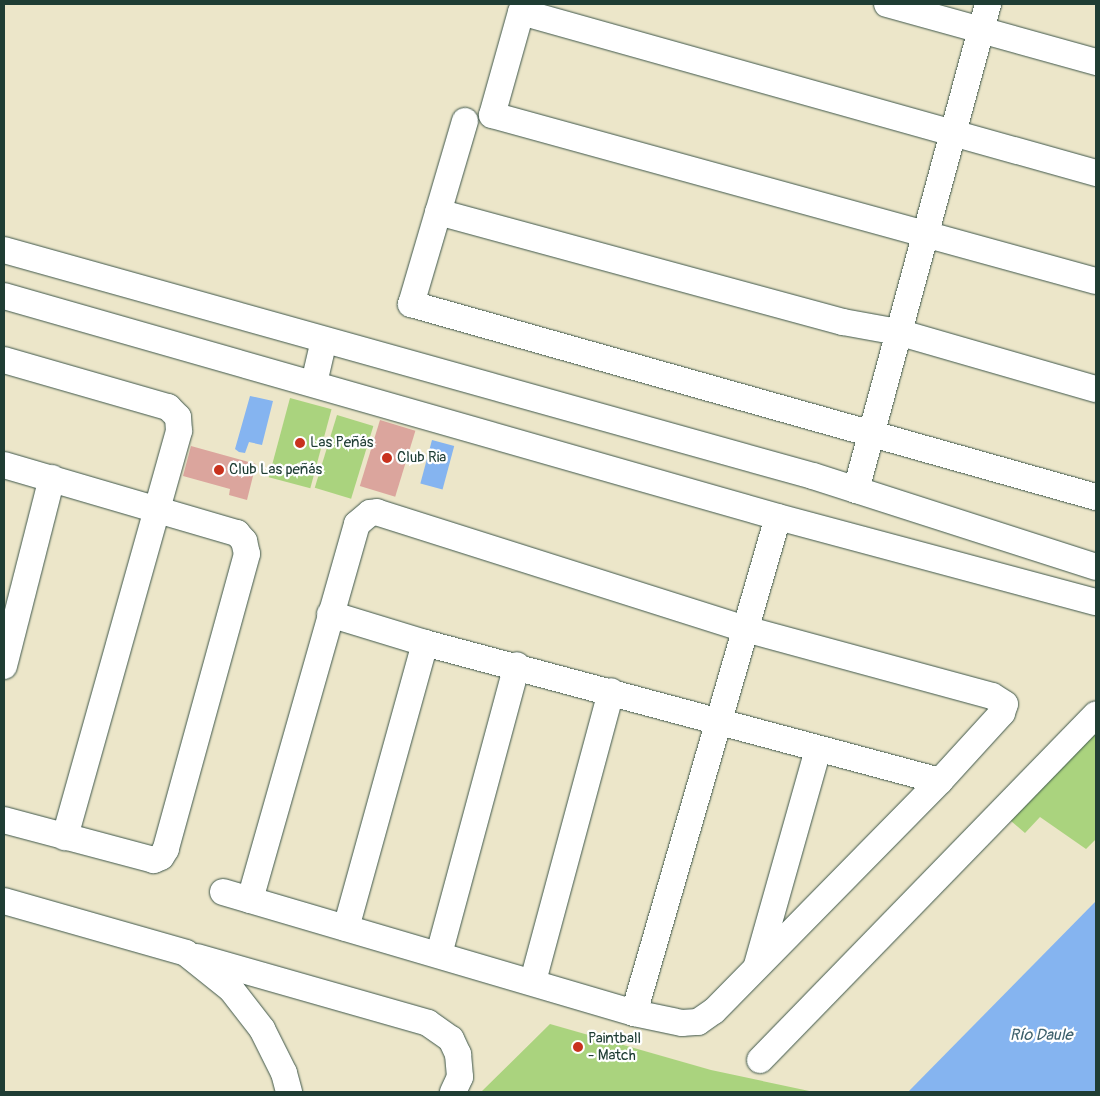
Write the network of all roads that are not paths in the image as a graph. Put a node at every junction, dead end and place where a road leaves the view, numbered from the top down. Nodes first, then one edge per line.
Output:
1 (887, 4) edge
2 (988, 4) edge
3 (980, 30) junction
4 (1096, 62) edge
5 (464, 121) dead end
6 (952, 134) junction
7 (1096, 173) edge
8 (438, 212) junction
9 (926, 234) junction
10 (4, 250) edge
11 (1096, 281) edge
12 (4, 296) edge
13 (898, 332) junction
14 (324, 340) junction
15 (4, 360) edge
16 (314, 383) junction
17 (1096, 389) edge
18 (871, 432) junction
19 (4, 465) edge
20 (52, 478) junction
21 (856, 490) junction
22 (1096, 497) edge
23 (156, 507) junction
24 (778, 517) junction
25 (1096, 567) edge
26 (1096, 602) edge
27 (330, 614) junction
28 (745, 629) junction
29 (425, 642) junction
30 (517, 665) junction
31 (4, 666) edge
32 (611, 691) junction
33 (1096, 714) edge
34 (717, 721) junction
35 (818, 749) junction
36 (940, 780) junction
37 (4, 820) edge
38 (65, 836) junction
39 (223, 892) dead end
40 (250, 900) junction
41 (4, 901) edge
42 (346, 928) junction
43 (186, 954) junction
44 (439, 954) junction
45 (756, 968) junction
46 (533, 981) junction
47 (634, 1013) junction
48 (760, 1060) dead end
49 (289, 1092) edge
50 (453, 1092) edge

1 - 3 street
2 - 3 street
3 - 4 street
3 - 6 street
5 - 8 street
6 - 7 street
6 - 9 street
6 - 9 street
8 - 13 street
8 - 18 street
9 - 11 street
9 - 13 street
10 - 14 street
12 - 16 street
13 - 17 street
13 - 18 street
14 - 16 street
14 - 21 street
15 - 23 street
16 - 24 street
18 - 21 street
18 - 22 street
19 - 20 street
20 - 23 street
20 - 31 street
21 - 25 street
23 - 38 street
23 - 38 street
24 - 26 street
24 - 28 street
27 - 28 street
27 - 29 street
27 - 40 street
28 - 34 street
28 - 36 street
29 - 30 street
29 - 42 street
30 - 32 street
30 - 44 street
32 - 34 street
32 - 46 street
33 - 48 street
34 - 35 street
34 - 47 street
35 - 36 street
35 - 45 street
36 - 45 street
37 - 38 street
39 - 40 street
40 - 42 street
41 - 43 street
42 - 44 street
43 - 49 street
43 - 50 street
44 - 46 street
45 - 47 street
46 - 47 street

